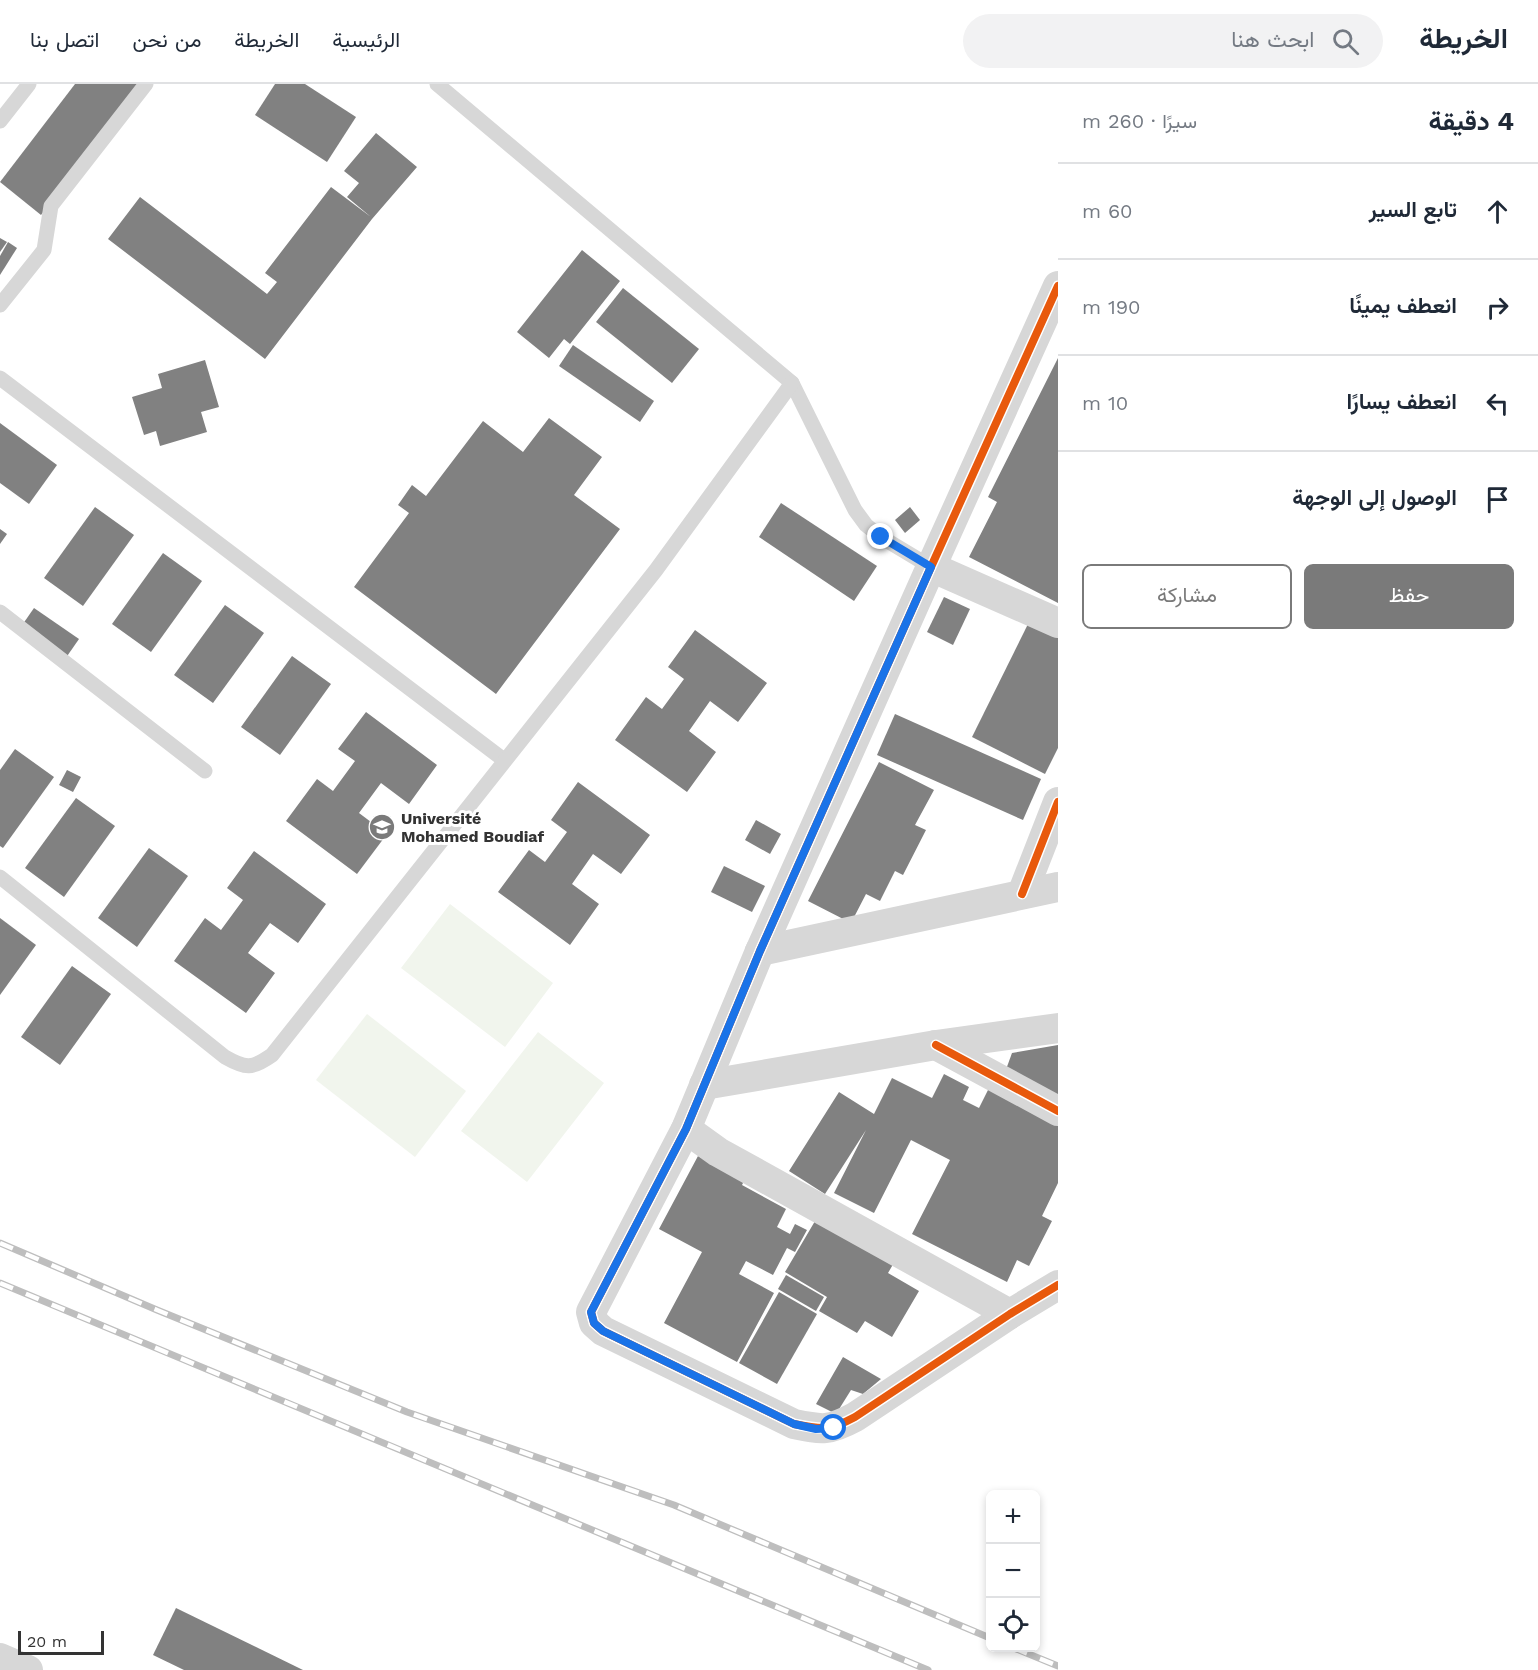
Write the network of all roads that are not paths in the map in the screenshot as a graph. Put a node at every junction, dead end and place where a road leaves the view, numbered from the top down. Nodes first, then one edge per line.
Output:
1 (29, 84) edge
2 (146, 84) edge
3 (436, 84) edge
4 (0, 121) edge
5 (1058, 286) edge
6 (0, 305) edge
7 (1049, 331) edge
8 (0, 378) edge
9 (792, 383) junction
10 (931, 567) junction
11 (0, 612) edge
12 (1058, 623) edge
13 (504, 760) junction
14 (204, 771) dead end
15 (1058, 802) edge
16 (0, 877) edge
17 (1058, 887) edge
18 (1022, 894) junction
19 (760, 951) junction
20 (1058, 1028) edge
21 (936, 1046) junction
22 (704, 1085) junction
23 (1058, 1111) edge
24 (686, 1129) junction
25 (1058, 1286) edge
26 (1010, 1314) junction
27 (0, 1658) edge
28 (28, 1670) edge

1 - 4 lane
2 - 6 lane
3 - 9 lane
5 - 7 street
7 - 10 street
8 - 13 lane
9 - 10 lane
9 - 13 lane
10 - 12 street
10 - 19 street
11 - 14 lane
13 - 16 lane
15 - 18 street
17 - 18 street
18 - 19 street
19 - 22 street
20 - 21 street
21 - 22 street
21 - 23 street
22 - 24 street
24 - 26 street
24 - 26 street
25 - 26 street
27 - 28 street

